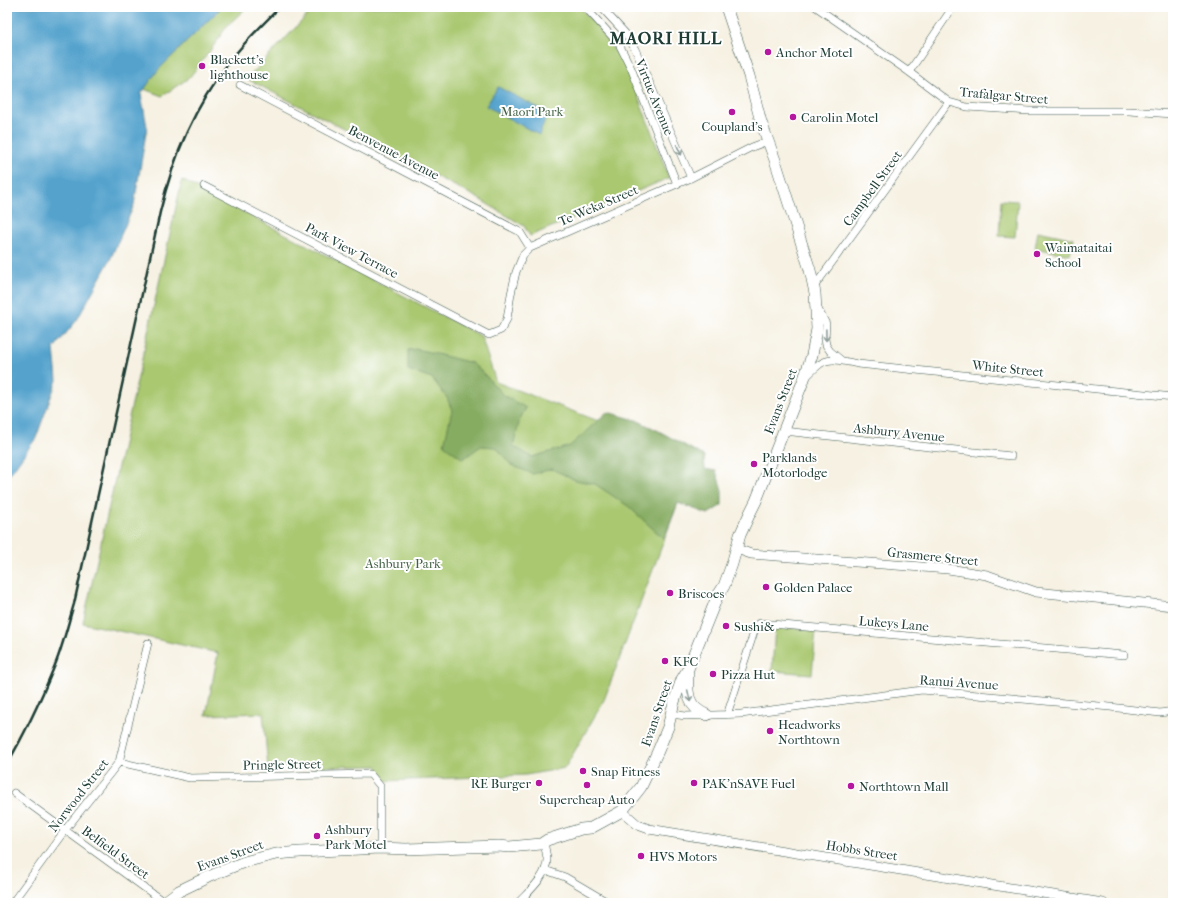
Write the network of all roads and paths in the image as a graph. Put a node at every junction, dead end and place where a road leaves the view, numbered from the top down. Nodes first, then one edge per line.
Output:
1 (585, 7) edge
2 (601, 7) edge
3 (726, 7) edge
4 (816, 7) edge
5 (952, 7) edge
6 (909, 72) junction
7 (240, 85) dead end
8 (949, 102) junction
9 (1173, 114) edge
10 (768, 141) junction
11 (691, 178) junction
12 (678, 184) junction
13 (204, 186) dead end
14 (530, 248) junction
15 (814, 287) junction
16 (816, 305) junction
17 (841, 360) junction
18 (804, 380) junction
19 (1173, 397) edge
20 (784, 431) junction
21 (1011, 456) dead end
22 (736, 549) junction
23 (1173, 606) edge
24 (148, 643) dead end
25 (1124, 656) dead end
26 (688, 669) junction
27 (1173, 711) edge
28 (672, 714) junction
29 (707, 715) junction
30 (727, 715) junction
31 (119, 762) junction
32 (14, 793) dead end
33 (622, 811) junction
34 (66, 830) junction
35 (544, 842) junction
36 (380, 848) junction
37 (545, 870) junction
38 (164, 902) edge
39 (12, 903) edge
40 (518, 903) edge
41 (609, 903) edge
42 (1103, 903) edge

1 - 12 street, Virtue Avenue
2 -> 11 street, Virtue Avenue
3 - 10 highway, Evans Street
4 - 6 street, Trafalgar Street
5 - 6 street
6 - 8 street, Trafalgar Street
7 - 14 street, Benvenue Avenue
8 - 9 street, Trafalgar Street
8 - 15 street, Campbell Street
10 - 11 street, Te Weka Street
10 - 15 highway, Evans Street
11 - 12 street, Te Weka Street
12 - 14 street, Te Weka Street
13 - 14 street, Park View Terrace
15 - 16 highway, Evans Street
16 -> 17 street
16 - 18 highway, Evans Street
17 - 18 street, White Street
17 - 19 street, White Street
18 - 20 highway, Evans Street
20 - 21 street, Ashbury Avenue
20 - 22 highway, Evans Street
22 - 23 street, Grasmere Street
22 - 26 highway, Evans Street
24 - 31 street, Norwood Street
25 - 30 street, Lukeys Lane
26 - 28 highway, Evans Street
26 -> 29 highway
27 - 30 street, Ranui Avenue
28 - 29 street, Ranui Avenue
28 - 33 highway, Evans Street
29 - 30 street, Ranui Avenue
31 - 34 street, Norwood Street
31 - 36 street, Pringle Street
32 - 34 street, Belfield Street
33 - 35 highway, Evans Street
33 - 42 street, Hobbs Street
34 - 38 street, Belfield Street
34 - 39 street, Norwood Street
35 - 36 highway, Evans Street
35 - 37 street
36 - 38 highway, Evans Street
37 - 40 street
37 - 41 street

